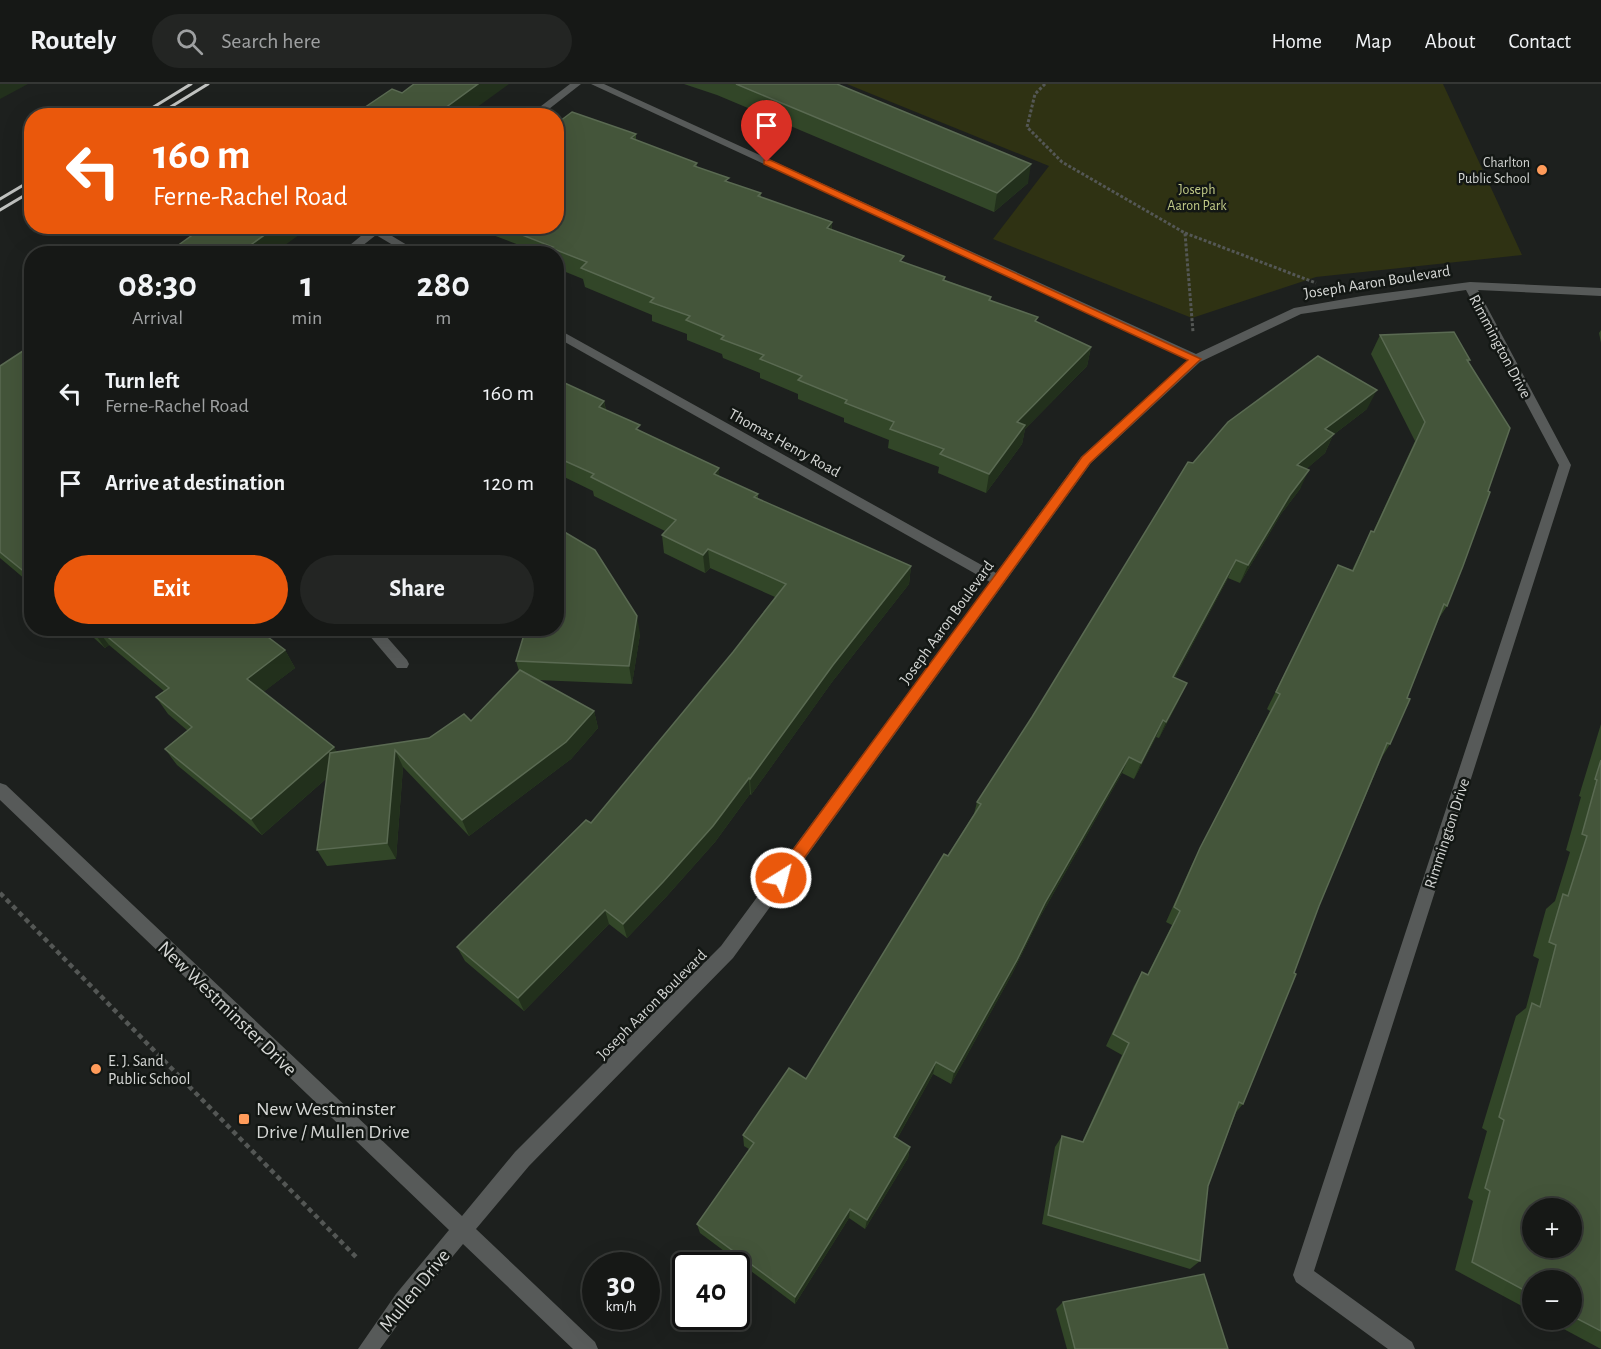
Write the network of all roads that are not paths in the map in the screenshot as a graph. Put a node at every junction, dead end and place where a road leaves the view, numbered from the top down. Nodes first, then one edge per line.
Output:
1 (576, 84) edge
2 (596, 84) edge
3 (544, 108) edge
4 (370, 234) edge
5 (387, 234) edge
6 (354, 246) edge
7 (405, 246) edge
8 (1470, 286) junction
9 (1601, 292) edge
10 (564, 336) edge
11 (1196, 359) junction
12 (998, 580) junction
13 (377, 636) edge
14 (402, 664) dead end
15 (0, 790) edge
16 (462, 1231) junction
17 (368, 1349) edge
18 (588, 1349) edge
19 (1405, 1349) edge

1 - 3 street
2 - 11 street
4 - 6 street
5 - 7 street
8 - 9 street, Joseph Aaron Boulevard
8 - 11 street, Joseph Aaron Boulevard
8 - 19 street, Rimmington Drive
10 - 12 street, Thomas Henry Road
11 - 12 street, Joseph Aaron Boulevard
12 - 16 street, Joseph Aaron Boulevard
13 - 14 street
15 - 16 street, New Westminster Drive
16 - 17 street, Mullen Drive
16 - 18 street, New Westminster Drive

